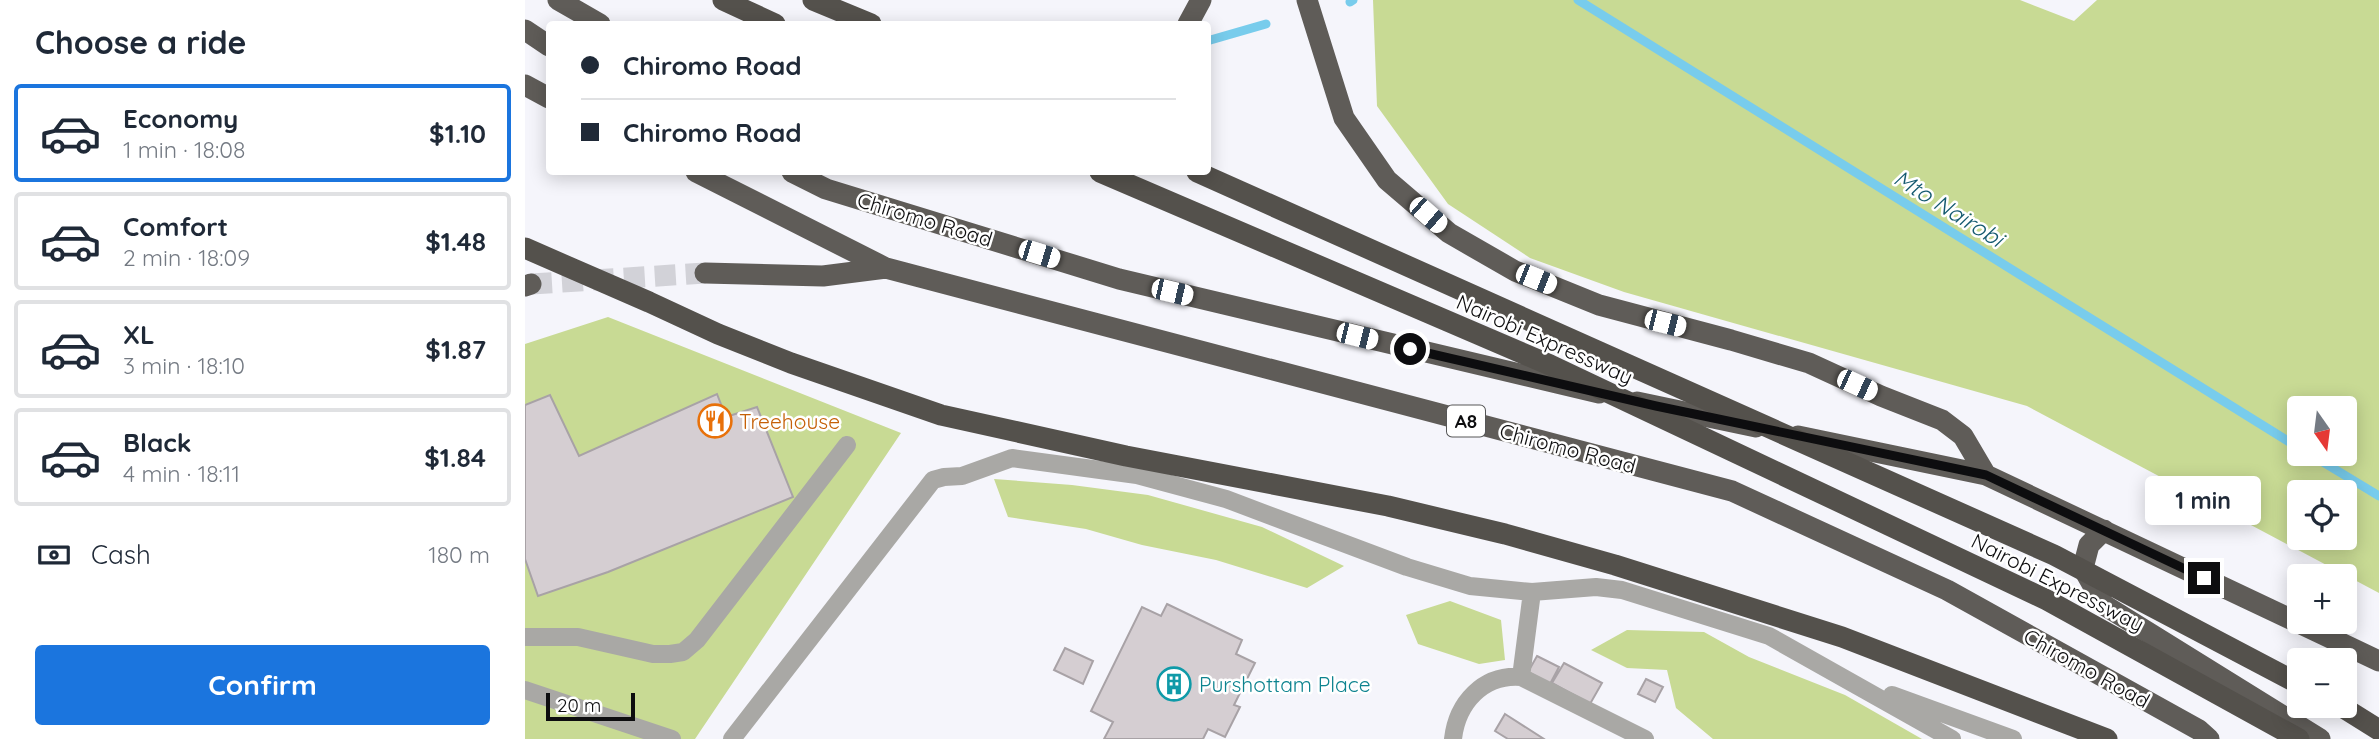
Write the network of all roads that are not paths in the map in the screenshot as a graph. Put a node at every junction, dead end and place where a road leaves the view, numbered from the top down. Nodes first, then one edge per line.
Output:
1 (558, 0) edge
2 (723, 0) edge
3 (813, 0) edge
4 (1201, 0) edge
5 (1307, 0) edge
6 (595, 21) edge
7 (768, 21) edge
8 (864, 21) edge
9 (1190, 21) edge
10 (525, 30) edge
11 (546, 44) edge
12 (525, 85) edge
13 (546, 96) edge
14 (702, 175) edge
15 (798, 175) edge
16 (1107, 175) edge
17 (1203, 175) edge
18 (525, 248) edge
19 (886, 268) junction
20 (705, 272) tunnel mouth
21 (847, 445) dead end
22 (1986, 475) junction
23 (2104, 530) junction
24 (1532, 592) junction
25 (525, 637) edge
26 (2379, 661) edge
27 (1521, 677) junction
28 (2287, 678) edge
29 (1847, 679) junction
30 (525, 690) edge
31 (2357, 716) edge
32 (2379, 730) edge
33 (672, 739) edge
34 (731, 739) edge
35 (1453, 739) edge
36 (1645, 739) edge
37 (1952, 739) edge
38 (2013, 739) edge
39 (2107, 739) edge
40 (2209, 739) edge
41 (2299, 739) edge
42 (2321, 739) edge

1 - 6 highway
2 - 7 highway
3 - 8 highway
4 - 9 highway
5 - 22 highway
10 - 11 highway
12 - 13 highway
14 - 19 highway, Chiromo Road / A8
15 - 22 highway, Chiromo Road
16 - 41 highway, Nairobi Expressway, bridge
17 - 28 highway, Nairobi Expressway, bridge
18 - 39 highway
19 - 20 highway
19 - 40 highway, Chiromo Road / A8
21 - 25 lane
22 - 23 highway, Chiromo Road
23 - 26 highway, Chiromo Road
23 - 42 highway
24 - 27 lane
24 - 29 lane
24 - 34 lane
27 - 35 lane
27 - 36 lane
29 - 37 lane
29 - 38 lane
30 - 33 lane
31 - 32 highway

